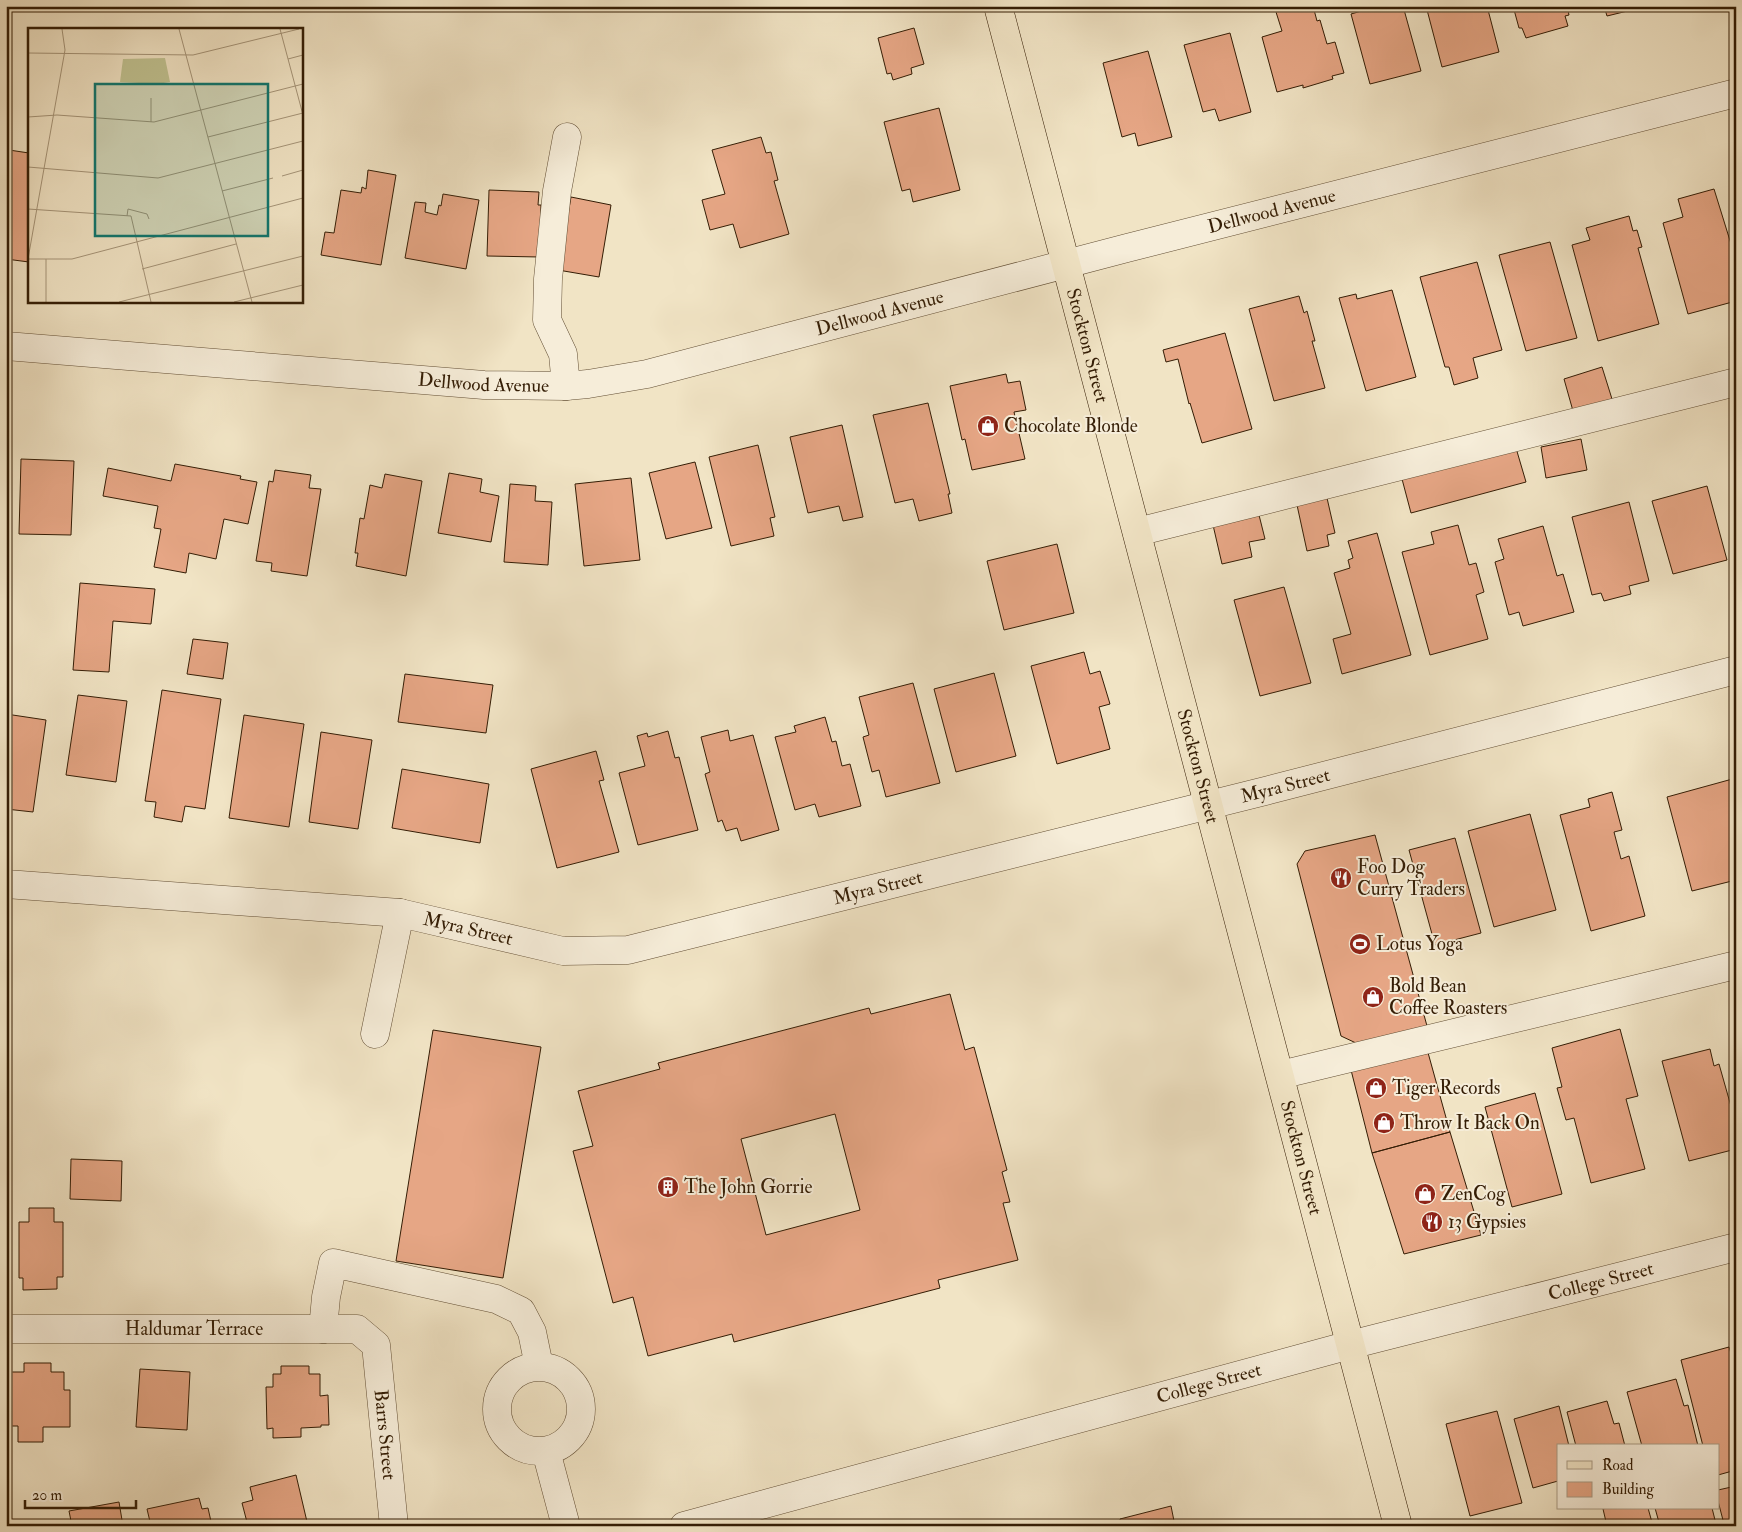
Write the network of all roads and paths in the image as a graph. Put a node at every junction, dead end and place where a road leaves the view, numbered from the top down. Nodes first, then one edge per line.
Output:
1 (998, 6) edge
2 (1736, 93) edge
3 (567, 137) dead end
4 (1067, 264) junction
5 (6, 346) edge
6 (1736, 382) edge
7 (566, 386) junction
8 (1137, 532) junction
9 (1736, 670) edge
10 (1208, 804) junction
11 (6, 884) edge
12 (400, 913) junction
13 (1736, 965) edge
14 (375, 1034) dead end
15 (1280, 1075) junction
16 (1736, 1247) edge
17 (6, 1329) edge
18 (323, 1329) junction
19 (376, 1345) joint
20 (1350, 1345) junction
21 (539, 1366) junction
22 (546, 1451) junction
23 (394, 1526) edge
24 (566, 1526) edge
25 (684, 1526) edge
26 (1398, 1526) edge

1 - 4 main road, Stockton Street
2 - 4 street, Dellwood Avenue
3 - 7 street
4 - 7 street, Dellwood Avenue
4 - 8 main road, Stockton Street
5 - 7 street, Dellwood Avenue
6 - 8 street
8 - 10 main road, Stockton Street
9 - 10 street, Myra Street
10 - 12 street, Myra Street
10 - 15 main road, Stockton Street
11 - 12 street, Myra Street
12 - 14 street
13 - 15 street
15 - 20 main road, Stockton Street
16 - 20 street, College Street
17 - 18 street, Haldumar Terrace
18 - 19 street, Haldumar Terrace
18 - 21 street
19 - 23 street, Barrs Street
20 - 25 street, College Street
20 - 26 main road, Stockton Street
21 - 22 street
21 - 22 street
22 - 24 street

